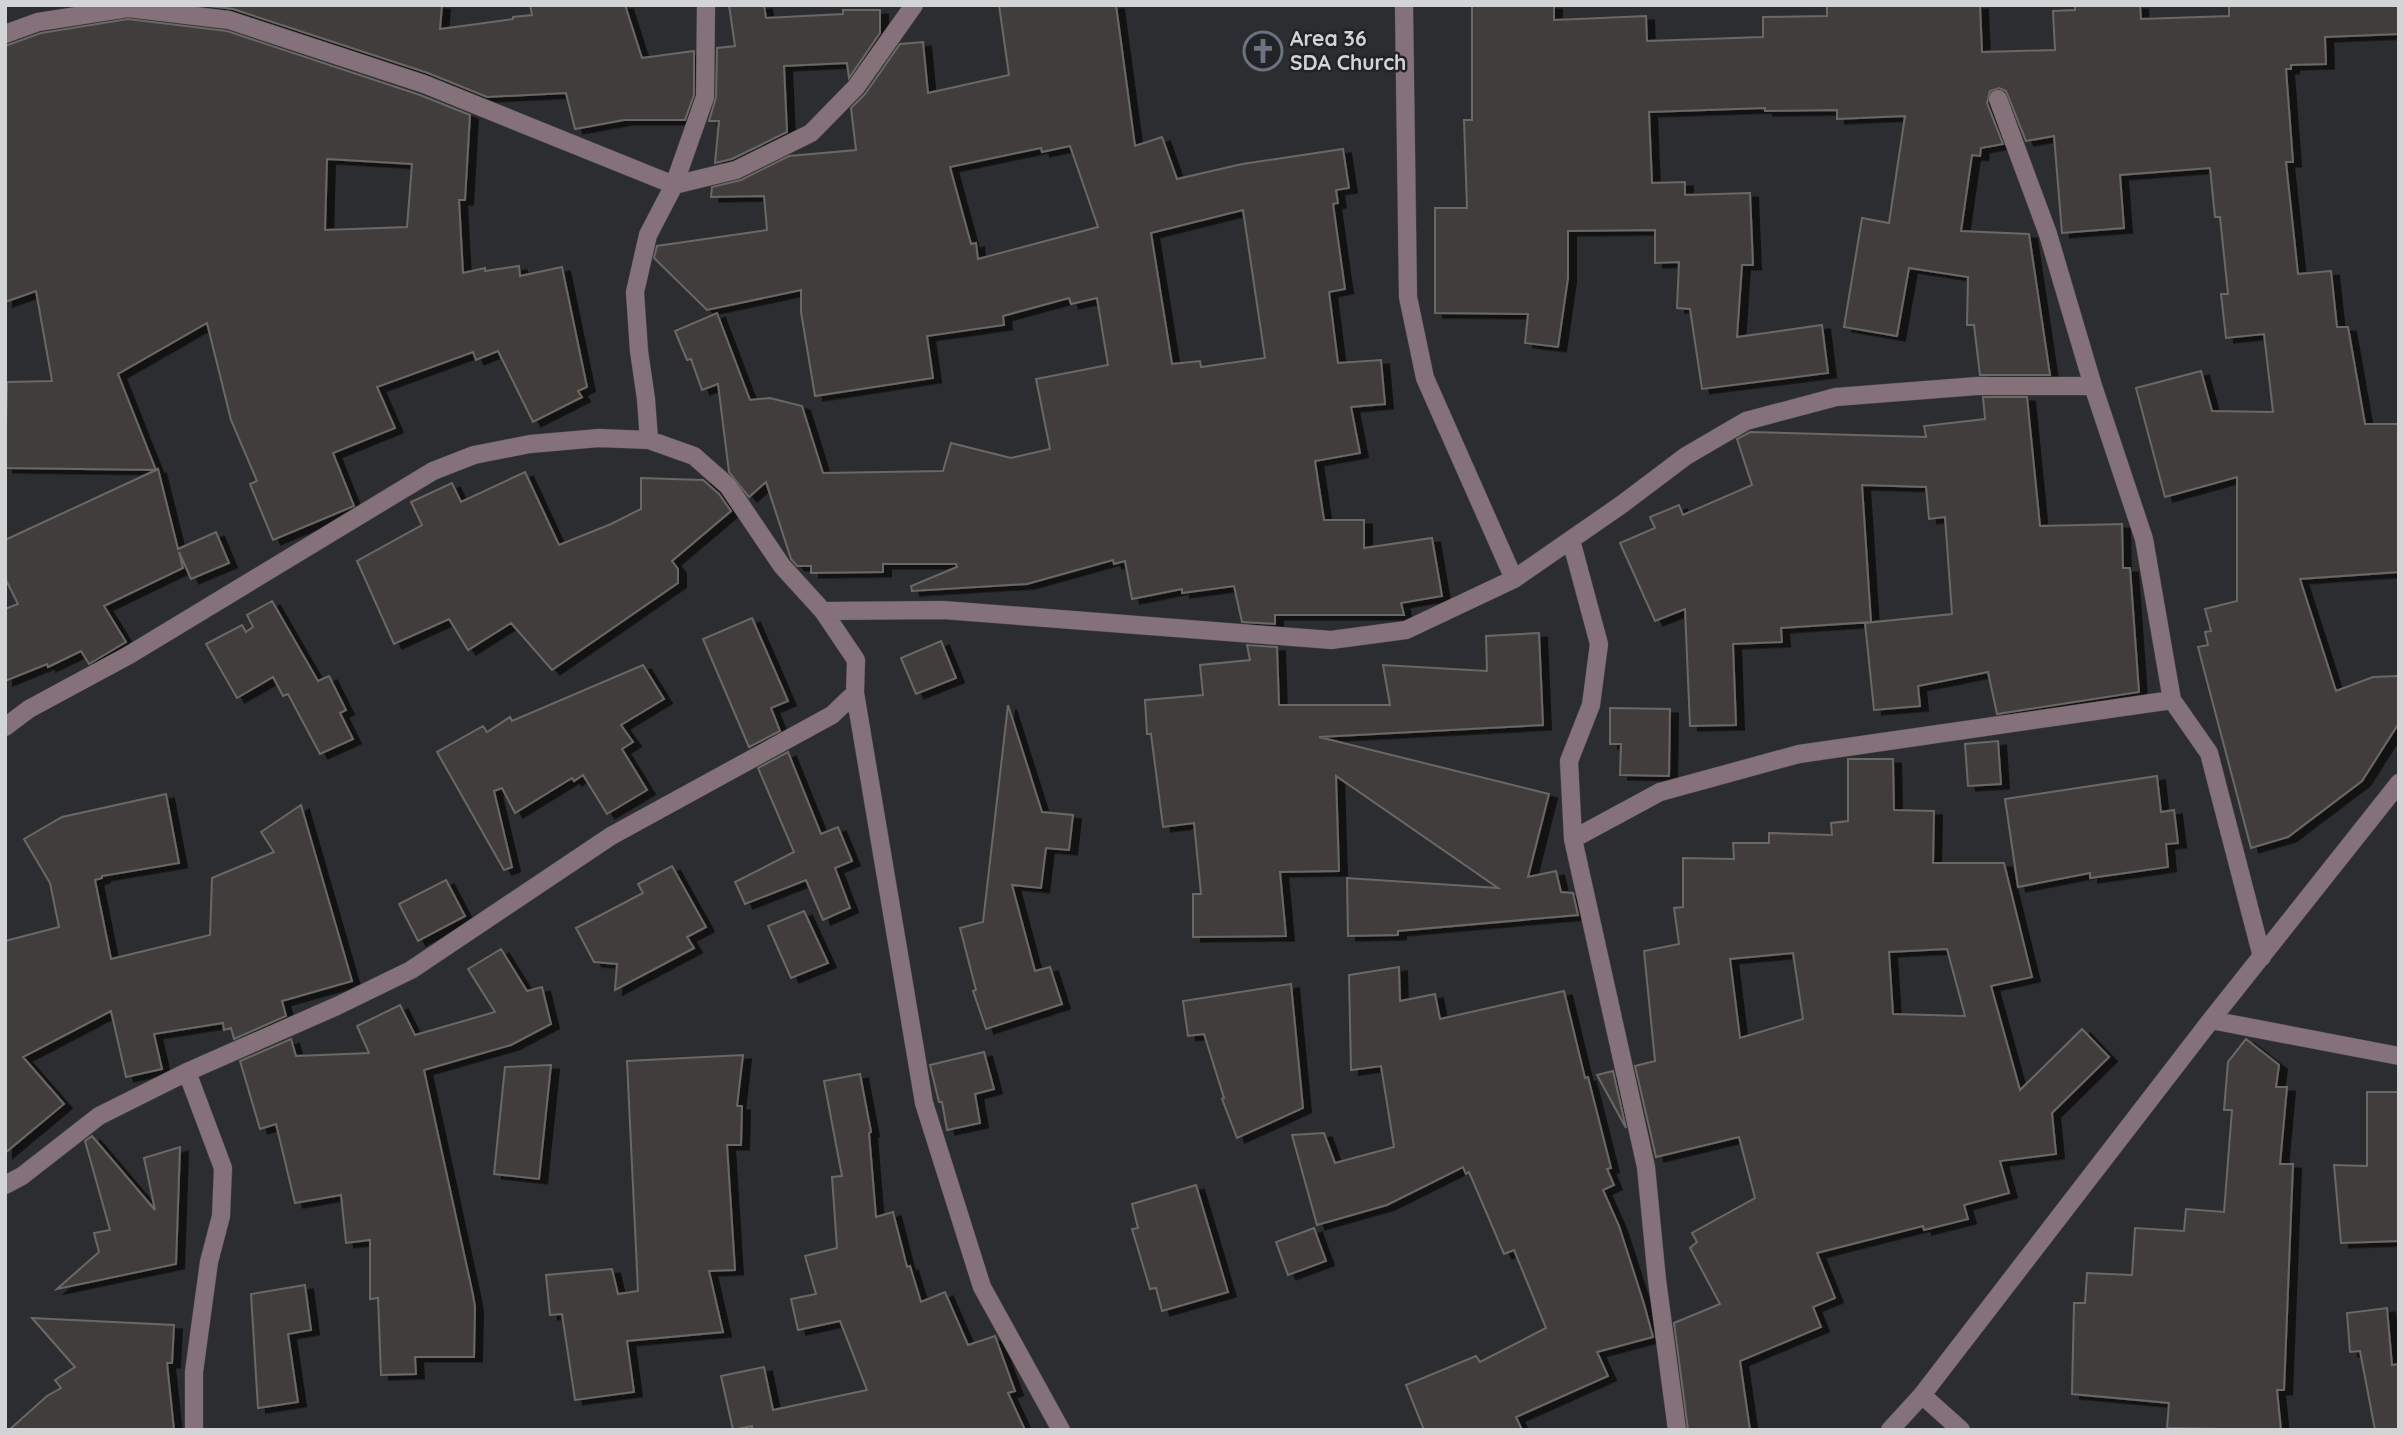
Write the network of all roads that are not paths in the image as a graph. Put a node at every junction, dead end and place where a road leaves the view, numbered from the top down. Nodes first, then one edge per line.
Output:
1 (706, 5) edge
2 (914, 5) edge
3 (1404, 5) edge
4 (5, 34) edge
5 (1998, 99) dead end
6 (674, 185) junction
7 (2093, 386) junction
8 (649, 440) junction
9 (1571, 540) junction
10 (1514, 579) junction
11 (823, 611) junction
12 (855, 693) junction
13 (2172, 700) junction
14 (5, 727) edge
15 (2399, 783) edge
16 (1573, 839) junction
17 (2262, 957) junction
18 (2211, 1020) junction
19 (2399, 1056) edge
20 (187, 1072) junction
21 (5, 1185) edge
22 (1922, 1395) junction
23 (194, 1430) edge
24 (1061, 1430) edge
25 (1677, 1430) edge
26 (1891, 1430) edge
27 (1961, 1430) edge

1 - 6 street
2 - 6 street
3 - 10 street
4 - 6 street
5 - 7 street
6 - 8 street
7 - 9 street
7 - 13 street
8 - 11 street
8 - 14 street
9 - 10 street
9 - 16 street
10 - 11 street
11 - 12 street
12 - 20 street
12 - 24 street
13 - 16 street
13 - 17 street
15 - 17 street
16 - 25 street
17 - 18 street
18 - 19 street
18 - 22 street
20 - 21 street
20 - 23 street
22 - 26 street
22 - 27 street

